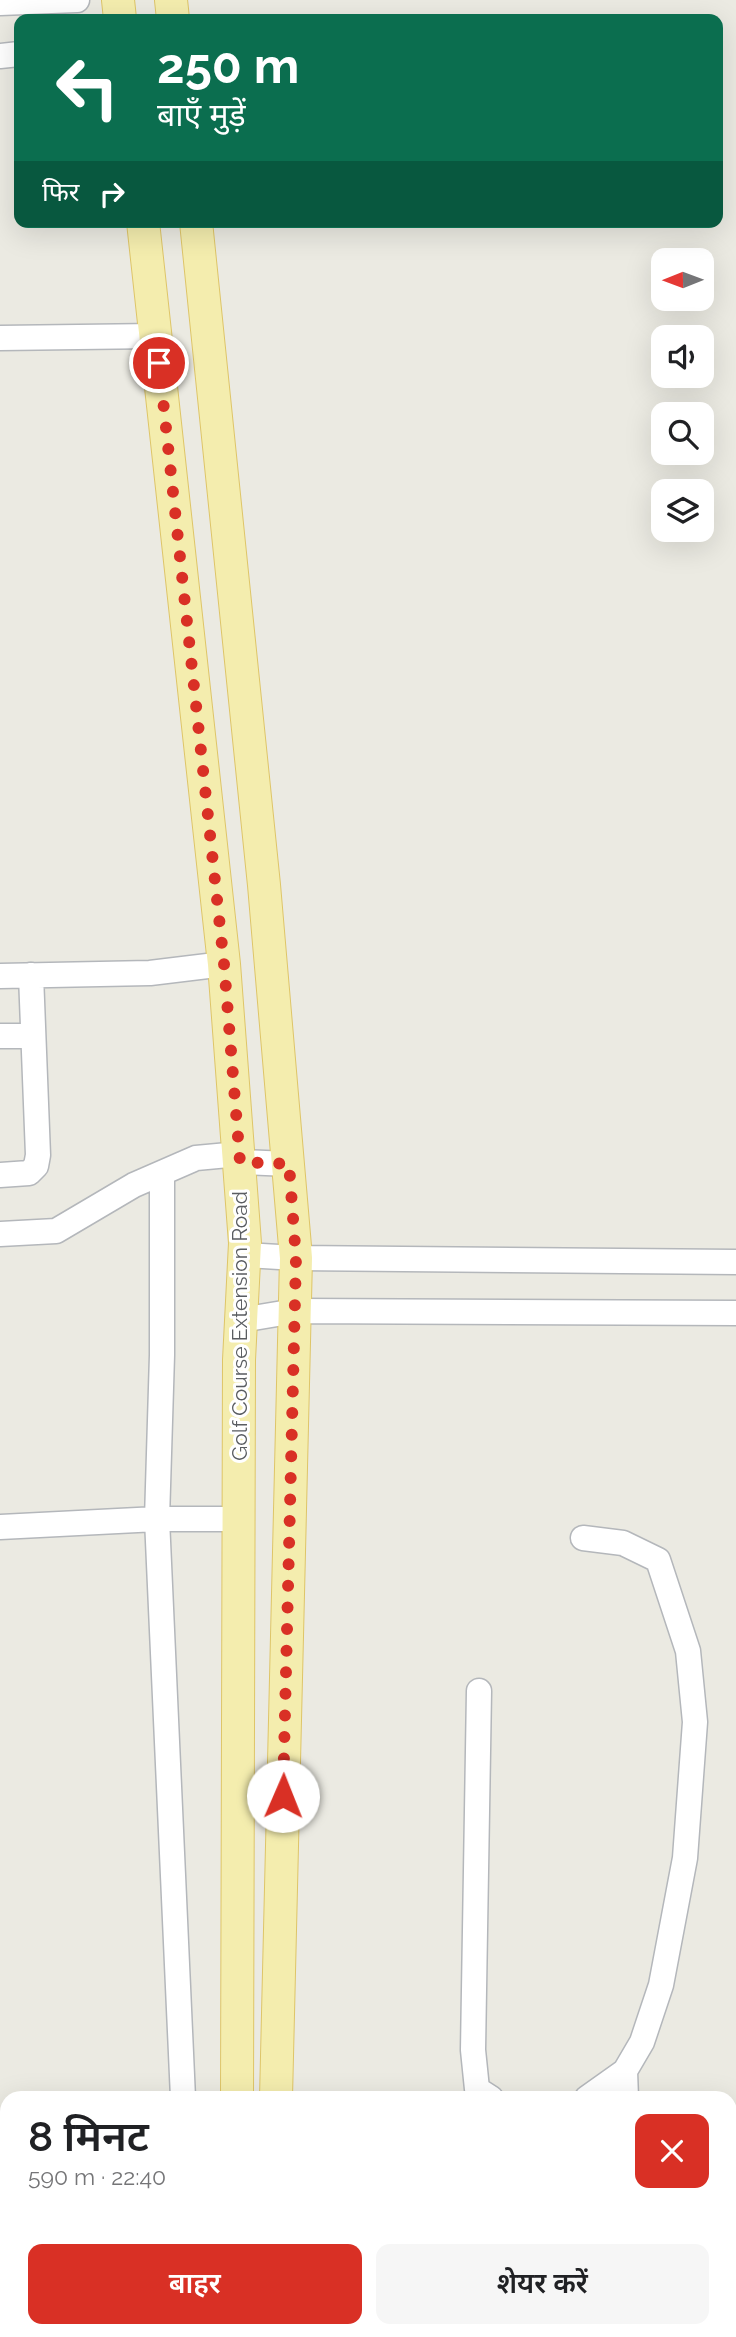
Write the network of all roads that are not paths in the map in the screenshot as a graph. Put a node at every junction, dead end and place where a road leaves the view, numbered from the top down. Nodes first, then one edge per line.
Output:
1 (77, 0) edge
2 (0, 3) edge
3 (144, 228) edge
4 (197, 228) edge
5 (156, 335) junction
6 (0, 338) edge
7 (224, 964) junction
8 (31, 975) junction
9 (0, 976) edge
10 (0, 1036) edge
11 (33, 1036) junction
12 (240, 1158) junction
13 (289, 1164) junction
14 (162, 1174) junction
15 (0, 1175) edge
16 (0, 1234) edge
17 (244, 1255) junction
18 (296, 1258) junction
19 (736, 1262) edge
20 (295, 1311) junction
21 (736, 1313) edge
22 (241, 1320) junction
23 (157, 1519) junction
24 (239, 1519) junction
25 (0, 1527) edge
26 (583, 1538) dead end
27 (479, 1691) dead end
28 (625, 2071) junction
29 (183, 2091) edge
30 (237, 2091) edge
31 (275, 2091) edge
32 (480, 2091) edge
33 (598, 2091) edge
34 (626, 2091) edge

1 - 2 street
3 - 5 main road, Golf Course Extension Road
4 - 13 main road
5 - 6 street
5 - 7 main road, Golf Course Extension Road
7 - 8 street
7 - 12 main road, Golf Course Extension Road
8 - 9 street
8 - 11 street
10 - 11 street
11 - 15 street
12 - 13 street
12 - 14 street
12 - 17 main road, Golf Course Extension Road
13 - 18 main road
14 - 16 street
14 - 23 street
17 - 18 street
17 - 22 main road, Golf Course Extension Road
18 - 19 street
18 - 20 main road
20 - 21 street
20 - 22 street
20 - 31 main road
22 - 24 main road, Golf Course Extension Road
23 - 24 street
23 - 25 street
23 - 29 street
24 - 30 main road, Golf Course Extension Road
26 - 28 street
27 - 32 street
28 - 33 street
28 - 34 street

